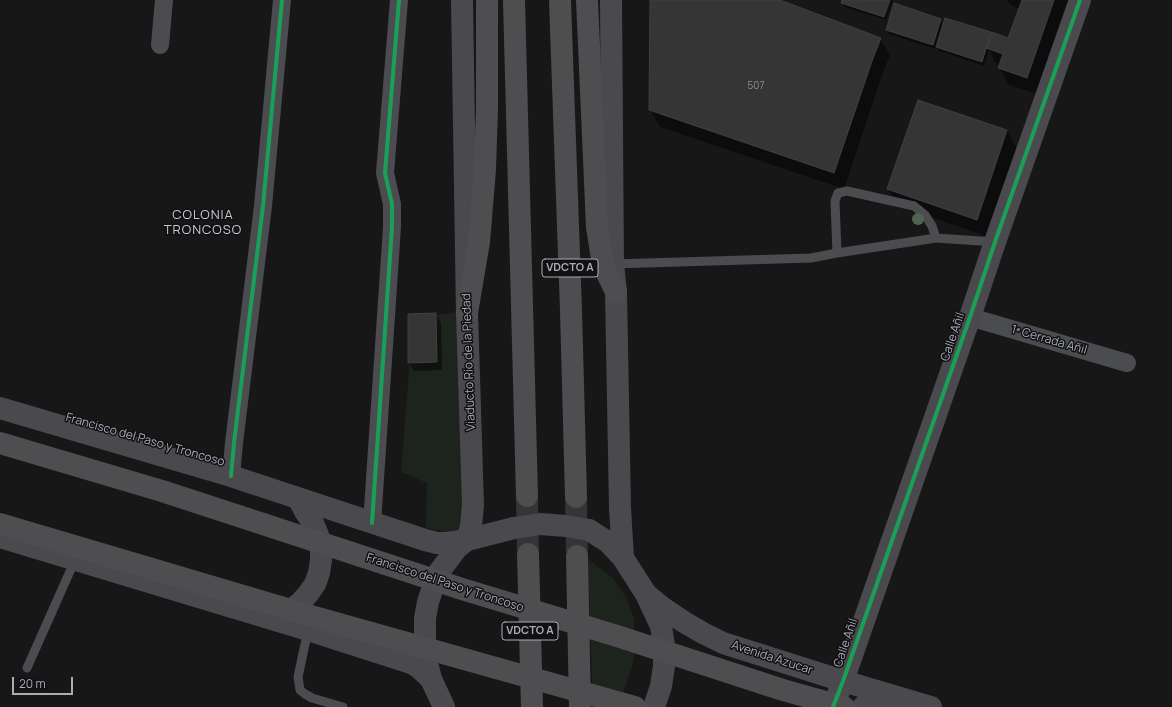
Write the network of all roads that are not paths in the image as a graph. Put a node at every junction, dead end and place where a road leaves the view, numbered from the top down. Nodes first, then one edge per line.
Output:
1 (164, 0) edge
2 (282, 0) edge
3 (399, 0) edge
4 (462, 0) edge
5 (487, 0) edge
6 (514, 0) edge
7 (560, 0) edge
8 (588, 0) edge
9 (611, 0) edge
10 (1080, 0) edge
11 (160, 45) dead end
12 (936, 238) junction
13 (995, 242) junction
14 (837, 253) junction
15 (608, 265) junction
16 (616, 292) joint
17 (467, 313) junction
18 (970, 317) junction
19 (1127, 363) dead end
20 (0, 408) edge
21 (0, 443) edge
22 (231, 476) junction
23 (527, 496) tunnel mouth
24 (298, 498) junction
25 (576, 498) tunnel mouth
26 (372, 523) junction
27 (2, 538) edge
28 (467, 540) junction
29 (528, 554) tunnel mouth
30 (577, 556) tunnel mouth
31 (622, 558) junction
32 (75, 560) junction
33 (642, 587) junction
34 (268, 619) junction
35 (308, 630) junction
36 (28, 668) dead end
37 (431, 679) junction
38 (843, 681) junction
39 (894, 696) junction
40 (342, 707) edge
41 (444, 707) edge
42 (532, 707) edge
43 (580, 707) edge
44 (635, 707) edge
45 (654, 707) edge
46 (833, 707) edge
47 (844, 707) edge
48 (863, 707) edge
49 (931, 707) edge

1 - 11 street
2 - 22 street
3 - 26 street
4 - 17 main road, Viaducto Río de la Piedad
5 - 17 highway
6 - 23 highway
7 - 25 highway, VDCTO A
8 - 15 highway
9 - 15 main road
10 - 13 main road, Calle Añil
12 - 13 lane
12 - 14 lane
12 - 14 lane
13 - 18 main road, Calle Añil
14 - 15 lane
15 - 16 highway
16 - 31 main road
17 - 28 main road, Viaducto Río de la Piedad
18 - 19 street, 1ª Cerrada Añil
18 - 38 main road, Calle Añil
20 - 22 main road, Francisco del Paso y Troncoso
21 - 47 highway, Francisco del Paso y Troncoso, bridge
22 - 24 main road, Francisco del Paso y Troncoso
24 - 26 main road, Francisco del Paso y Troncoso
24 - 34 main road
26 - 28 main road, Francisco del Paso y Troncoso
27 - 32 main road
27 - 44 highway, bridge
28 - 31 main road, Francisco del Paso y Troncoso, bridge
28 - 37 main road
29 - 42 highway, VDCTO A
30 - 43 highway
31 - 33 main road, Francisco del Paso y Troncoso
32 - 34 main road
32 - 36 lane
33 - 38 main road, Avenida Azucar
33 - 45 main road
34 - 35 main road
35 - 37 main road
35 - 40 lane
37 - 41 main road
38 - 39 main road, Avenida Azucar
38 - 46 main road, Calle Añil
39 - 48 main road
39 - 49 main road, Avenida Azucar

